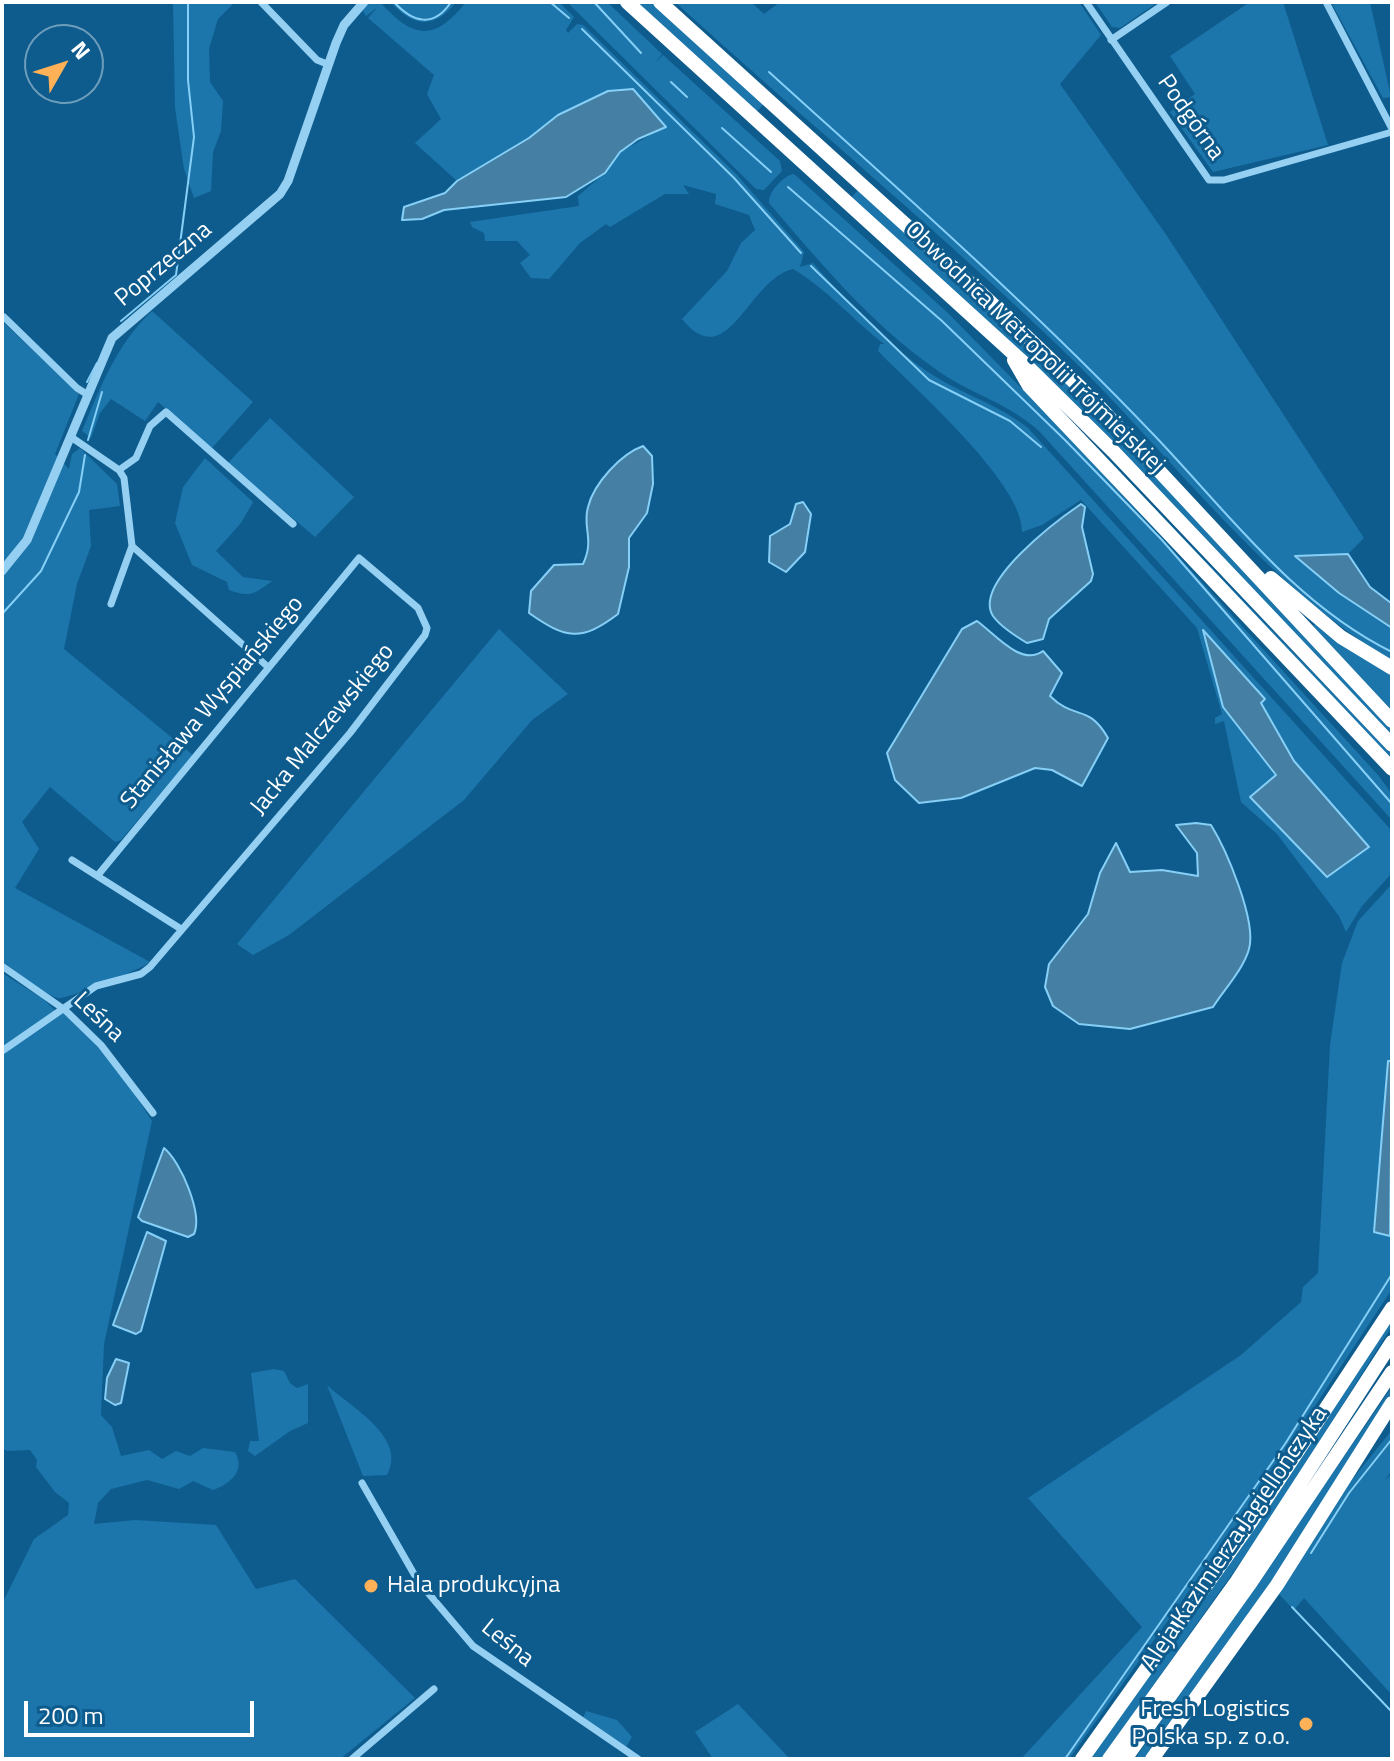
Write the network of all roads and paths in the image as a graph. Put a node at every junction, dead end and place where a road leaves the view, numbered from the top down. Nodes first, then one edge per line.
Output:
1 (261, 2) edge
2 (364, 2) edge
3 (627, 2) edge
4 (660, 2) edge
5 (1086, 2) edge
6 (1167, 2) edge
7 (1326, 2) edge
8 (1111, 40) junction
9 (327, 64) junction
10 (1392, 130) edge
11 (4, 317) edge
12 (1006, 346) junction
13 (88, 395) junction
14 (71, 437) junction
15 (119, 470) junction
16 (1209, 523) junction
17 (293, 524) dead end
18 (132, 546) junction
19 (359, 558) joint
20 (2, 571) edge
21 (111, 604) dead end
22 (268, 667) junction
23 (1392, 668) edge
24 (1392, 721) edge
25 (1392, 745) edge
26 (1390, 770) edge
27 (72, 860) dead end
28 (98, 875) junction
29 (181, 929) junction
30 (2, 966) edge
31 (62, 1008) junction
32 (2, 1051) edge
33 (153, 1113) dead end
34 (1392, 1308) edge
35 (1392, 1342) edge
36 (1392, 1372) edge
37 (1392, 1403) edge
38 (1392, 1421) edge
39 (1376, 1430) junction
40 (362, 1483) dead end
41 (434, 1689) dead end
42 (352, 1759) edge
43 (638, 1759) edge
44 (1082, 1759) edge
45 (1109, 1759) edge
46 (1125, 1759) edge
47 (1152, 1759) edge

1 - 9 street
2 - 9 street, Poprzeczna
3 - 12 highway, Obwodnica Metropolii Trójmiejskiej
4 - 16 highway, Obwodnica Metropolii Trójmiejskiej
5 - 8 street, Podgórna
6 - 8 street
7 - 10 street
8 - 10 street, Podgórna
9 - 13 street, Poprzeczna
11 - 13 street
12 - 25 highway, Obwodnica Metropolii Trójmiejskiej
12 - 26 highway
13 - 14 street, Poprzeczna
14 - 15 street
14 - 20 street, Poprzeczna
15 - 17 street
15 - 18 street
16 - 23 highway
16 - 24 highway, Obwodnica Metropolii Trójmiejskiej
18 - 21 street
18 - 22 street
19 - 22 street, Stanisława Wyspiańskiego
19 - 29 street, Jacka Malczewskiego
22 - 28 street, Stanisława Wyspiańskiego
27 - 28 street
28 - 29 street
29 - 31 street
30 - 31 street, Leśna
31 - 32 street
31 - 33 street, Leśna
34 - 44 highway
35 - 45 highway, Aleja Kazimierza Jagiellończyka
36 - 46 highway, Aleja Kazimierza Jagiellończyka
37 - 39 highway
38 - 39 highway
39 - 47 highway
40 - 43 street, Leśna
41 - 42 street

